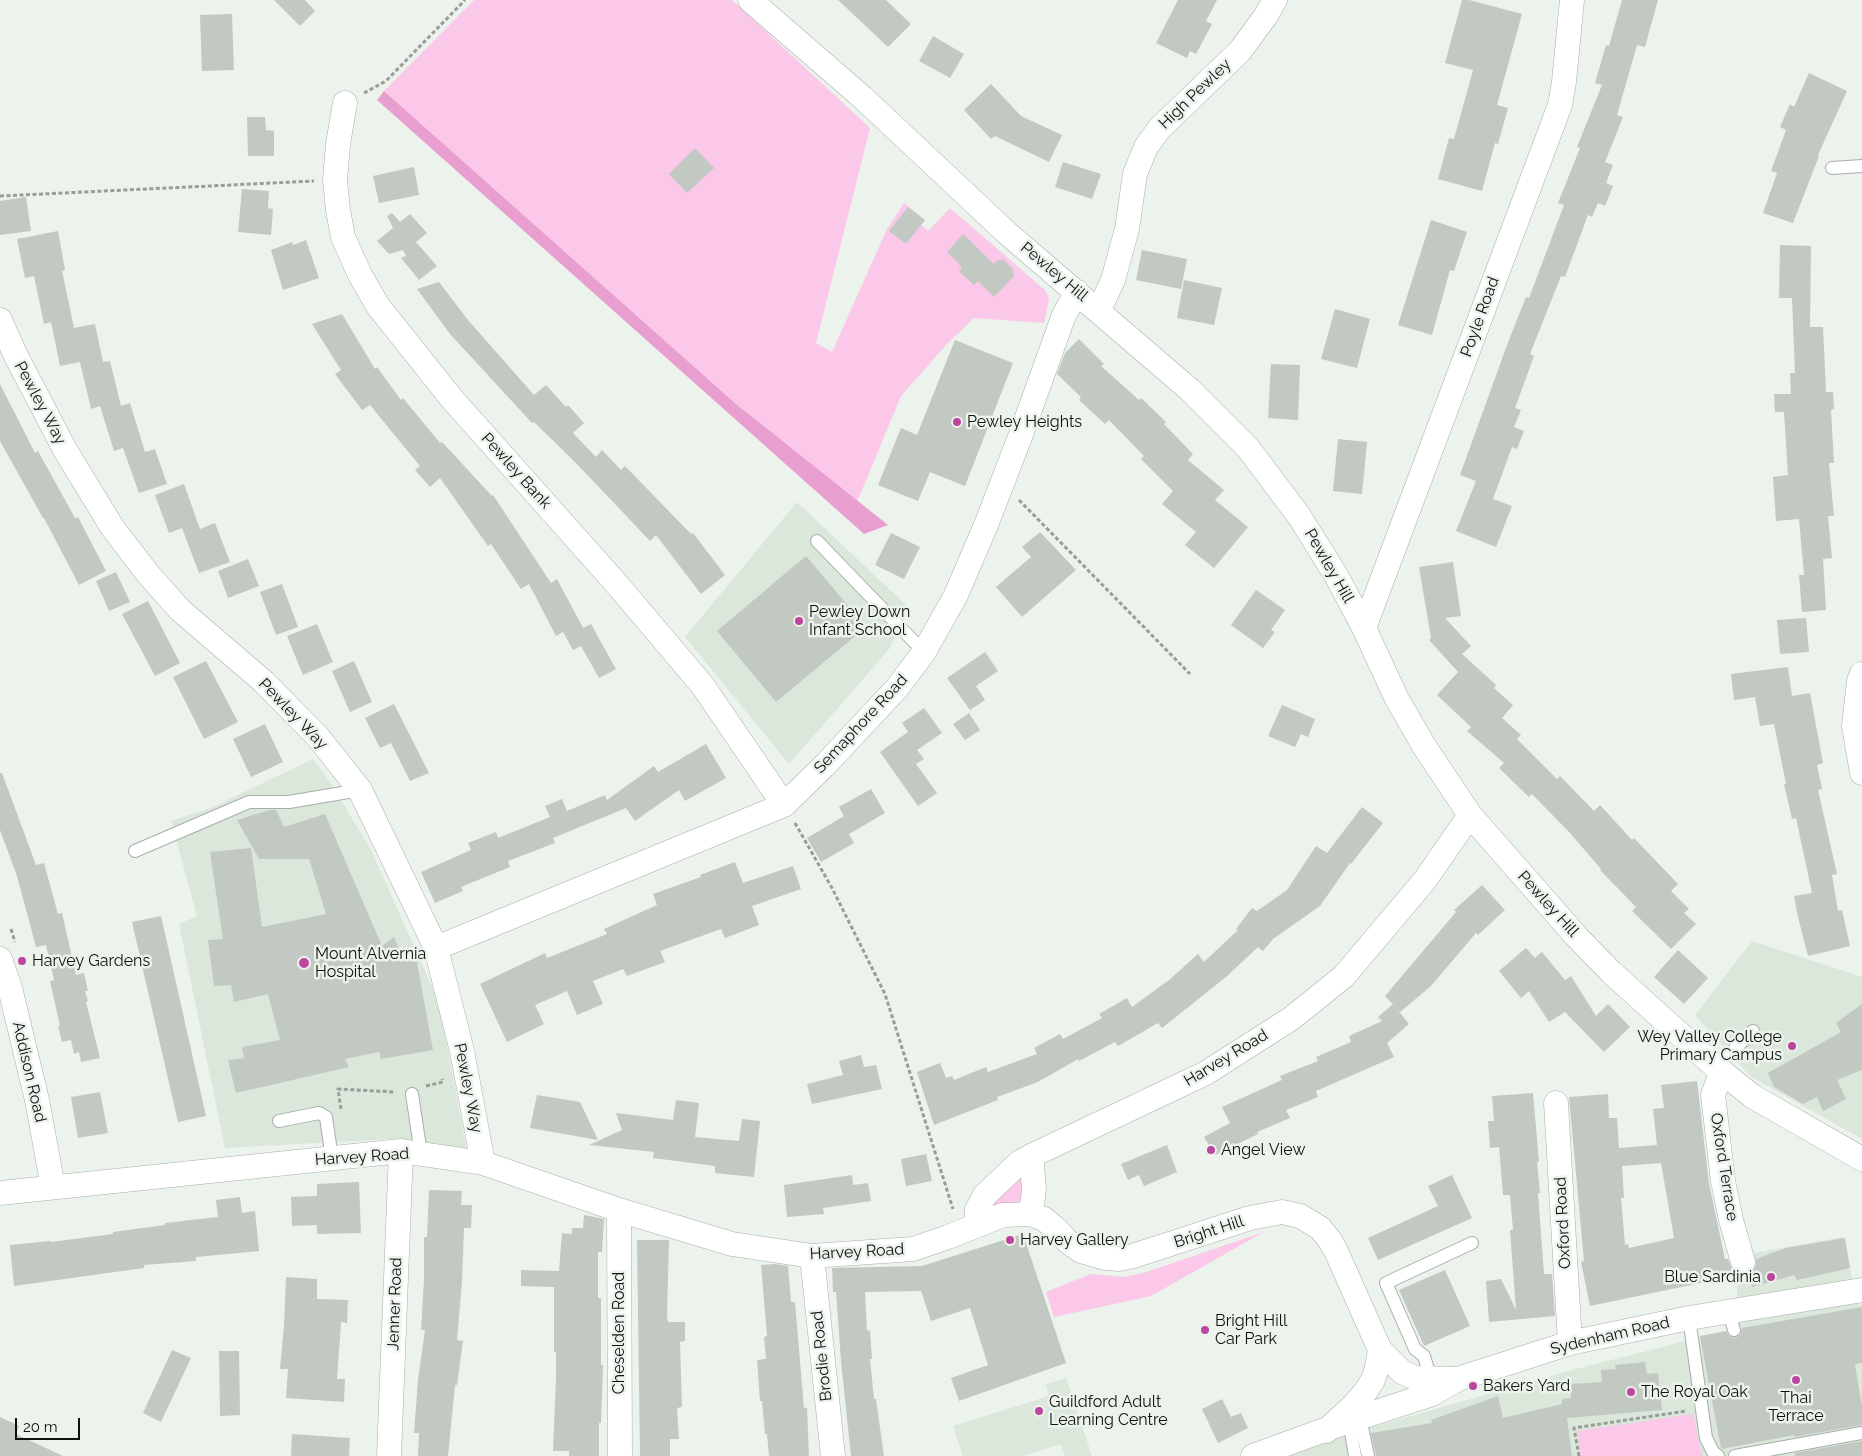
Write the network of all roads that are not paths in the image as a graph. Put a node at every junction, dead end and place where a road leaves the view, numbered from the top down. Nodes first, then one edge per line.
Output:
1 (750, 0) edge
2 (1275, 0) edge
3 (1572, 0) edge
4 (346, 103) road end
5 (1862, 166) edge
6 (1832, 168) dead end
7 (1077, 292) junction
8 (1099, 310) junction
9 (0, 320) edge
10 (817, 541) dead end
11 (1364, 628) junction
12 (924, 652) junction
13 (1862, 674) edge
14 (1862, 773) edge
15 (360, 790) junction
16 (784, 804) junction
17 (1470, 815) junction
18 (135, 851) dead end
19 (436, 948) junction
20 (0, 958) edge
21 (1753, 1031) dead end
22 (1719, 1069) junction
23 (410, 1091) road end
24 (1556, 1104) dead end
25 (279, 1121) dead end
26 (411, 1153) junction
27 (1033, 1155) junction
28 (332, 1158) junction
29 (1862, 1160) edge
30 (483, 1163) junction
31 (53, 1187) junction
32 (0, 1193) edge
33 (619, 1210) junction
34 (1032, 1214) junction
35 (976, 1225) junction
36 (1472, 1243) dead end
37 (812, 1256) junction
38 (1743, 1262) dead end
39 (1862, 1290) edge
40 (1689, 1318) junction
41 (1570, 1343) junction
42 (1380, 1350) junction
43 (1431, 1379) junction
44 (1458, 1379) junction
45 (1355, 1419) junction
46 (1326, 1431) junction
47 (1862, 1433) edge
48 (389, 1456) edge
49 (620, 1456) edge
50 (833, 1456) edge
51 (1253, 1456) edge
52 (1355, 1456) edge
53 (1368, 1456) edge
54 (1718, 1456) edge
55 (1735, 1456) edge

1 - 7 street, Pewley Hill
2 - 8 street, High Pewley
3 - 11 street, Poyle Road
4 - 16 street, Pewley Bank
5 - 6 lane
7 - 8 street, Pewley Hill
7 - 12 street, Semaphore Road
8 - 11 street, Pewley Hill
9 - 15 street, Pewley Way
10 - 12 lane
11 - 17 street, Pewley Hill
12 - 16 street, Semaphore Road
13 - 14 street
15 - 18 lane
15 - 19 street, Pewley Way
16 - 19 street, Semaphore Road
17 - 22 street, Pewley Hill
17 - 27 street, Harvey Road
19 - 30 street, Pewley Way
20 - 31 street, Addison Road
21 - 22 lane
22 - 29 street, Pewley Hill
22 - 38 street, Oxford Terrace
23 - 26 lane
24 - 41 street, Oxford Road
25 - 28 lane
26 - 28 street, Harvey Road
26 - 30 street, Harvey Road
26 - 48 street, Jenner Road
27 - 34 street
27 - 35 street, Harvey Road
28 - 31 street, Harvey Road
30 - 33 street, Harvey Road
31 - 32 street, Harvey Road
33 - 37 street, Harvey Road
33 - 49 street, Cheselden Road
34 - 35 street
34 - 42 street, Bright Hill
35 - 37 street, Harvey Road
36 - 43 lane
37 - 50 street, Brodie Road
39 - 40 street, Sydenham Road
40 - 41 street, Sydenham Road
40 - 54 lane
41 - 44 street, Sydenham Road
42 - 43 street, Bright Hill
42 - 46 street
43 - 44 street, Bright Hill
44 - 45 street, Sydenham Road
45 - 46 street, Sydenham Road
45 - 52 lane
45 - 53 lane
46 - 51 street, Sydenham Road
47 - 55 lane

